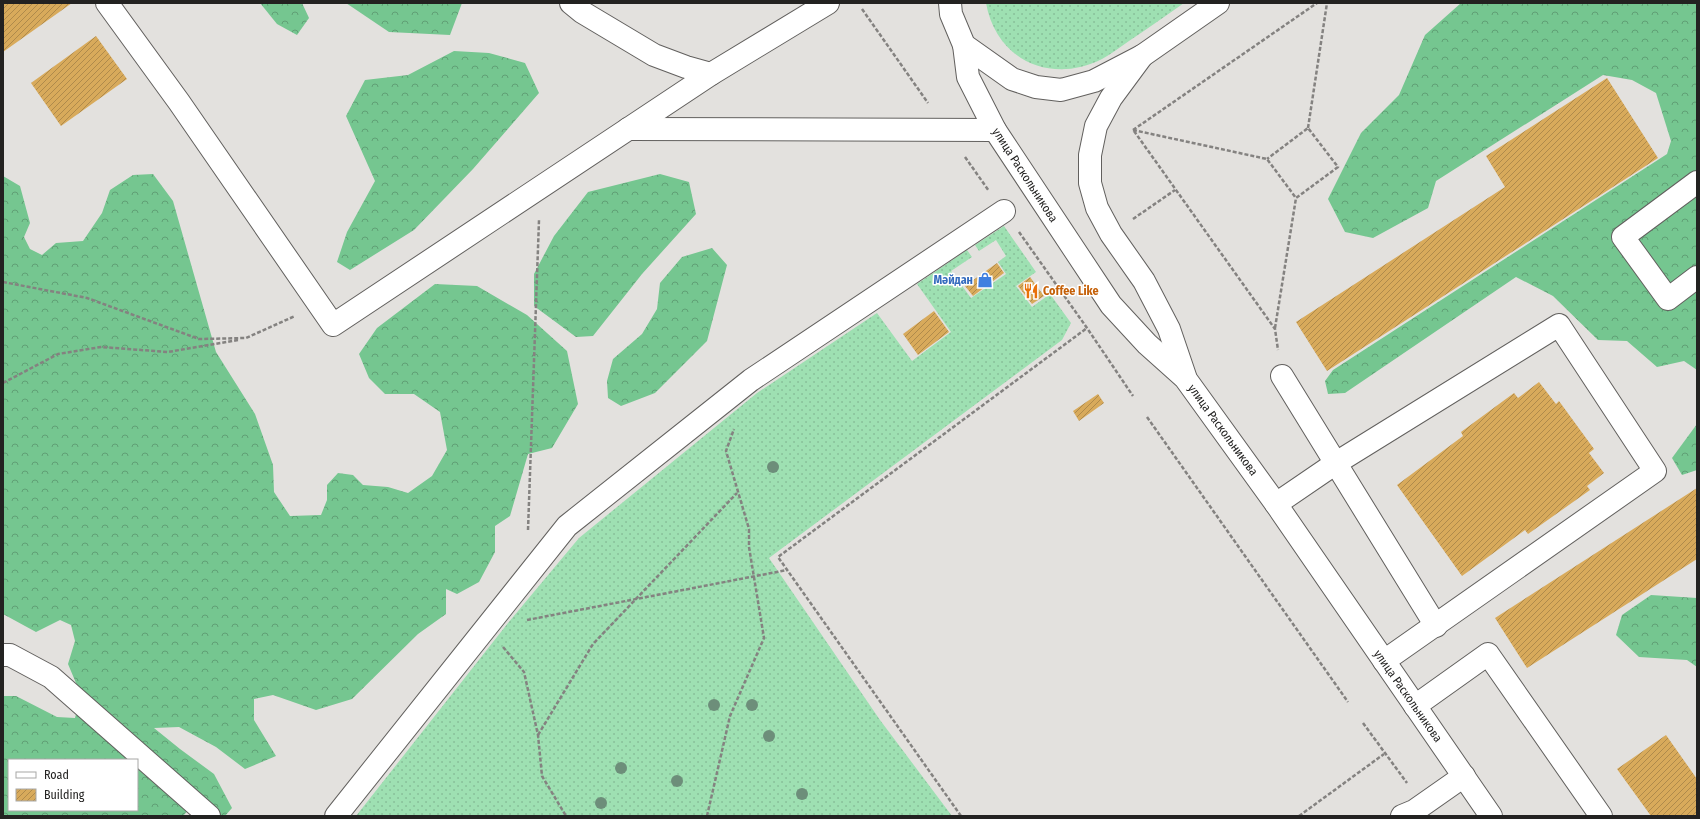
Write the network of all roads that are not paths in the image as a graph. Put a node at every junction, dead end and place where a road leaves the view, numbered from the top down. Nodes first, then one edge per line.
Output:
1 (107, 3) edge
2 (571, 3) edge
3 (828, 3) edge
4 (950, 3) edge
5 (1218, 3) edge
6 (964, 45) junction
7 (1142, 56) junction
8 (711, 74) junction
9 (628, 129) junction
10 (995, 130) junction
11 (1697, 182) edge
12 (1004, 211) road end
13 (1697, 277) edge
14 (1282, 376) road end
15 (1185, 378) junction
16 (1336, 463) junction
17 (1276, 504) junction
18 (1436, 626) junction
19 (3, 654) edge
20 (1384, 661) junction
21 (1416, 706) junction
22 (1464, 776) junction
23 (209, 816) edge
24 (336, 816) edge
25 (1402, 816) edge
26 (1492, 816) edge
27 (1601, 816) edge

1 - 9 street
2 - 8 street
3 - 8 street
4 - 6 street, улица Раскольникова
5 - 7 street
6 - 7 street
6 - 10 street, улица Раскольникова
7 - 15 street
8 - 9 street
9 - 10 street
10 - 15 street, улица Раскольникова
11 - 13 street
12 - 24 street
14 - 16 street
15 - 17 street, улица Раскольникова
16 - 17 street
16 - 18 street
16 - 18 street
17 - 20 street, улица Раскольникова
18 - 20 street
19 - 23 street
20 - 21 street, улица Раскольникова
21 - 22 street, улица Раскольникова
21 - 27 street
22 - 25 street
22 - 26 street, улица Раскольникова

